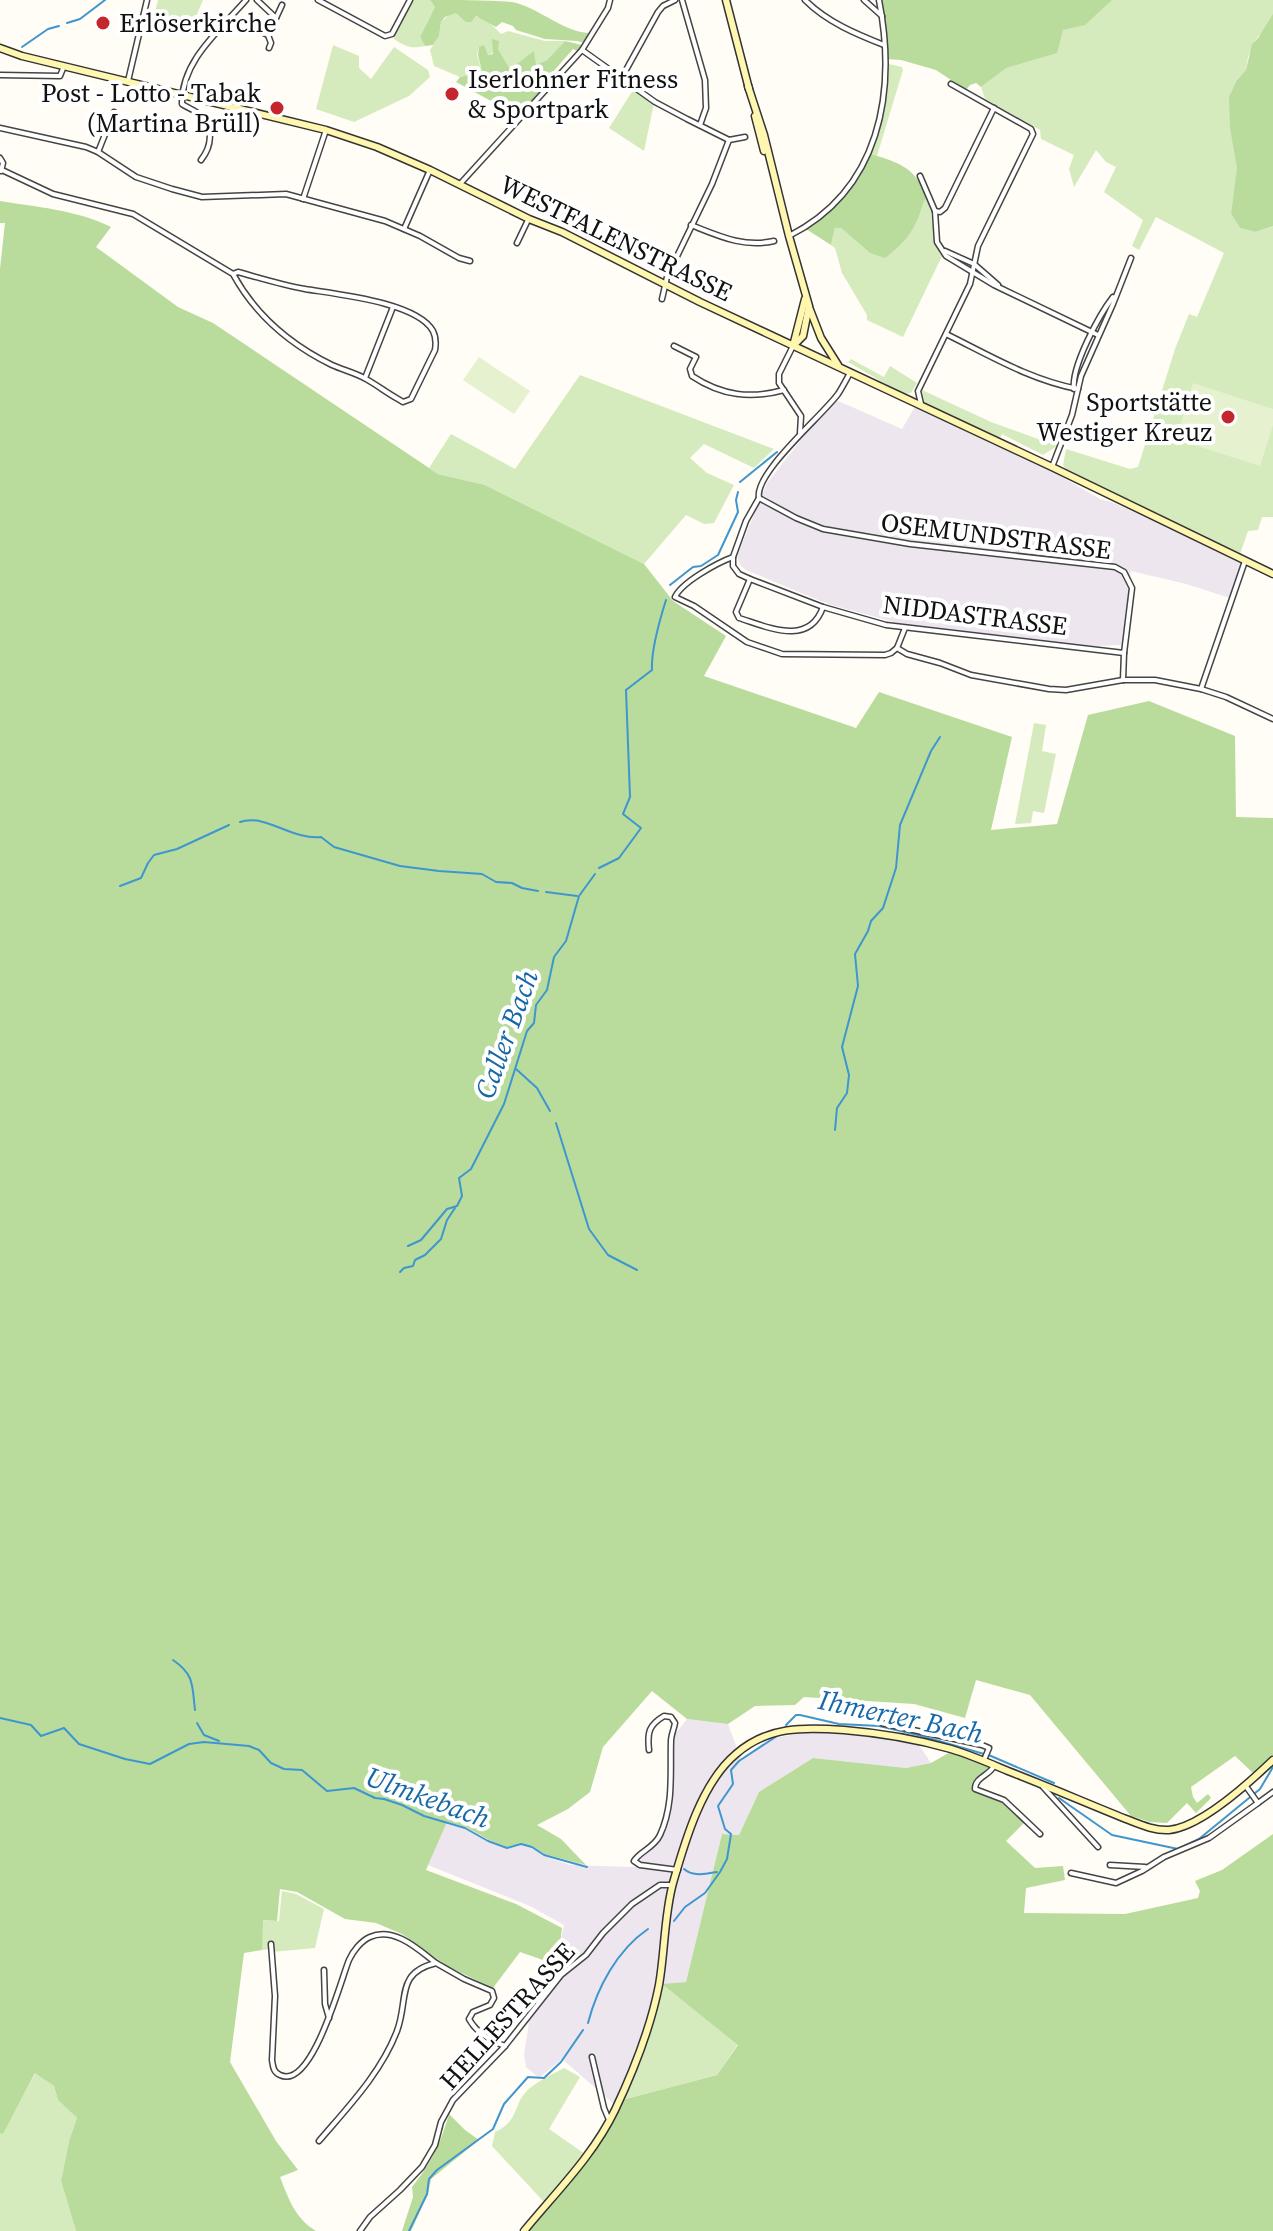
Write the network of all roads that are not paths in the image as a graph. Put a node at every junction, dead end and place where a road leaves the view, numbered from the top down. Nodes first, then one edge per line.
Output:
1 (147, 0) edge
2 (246, 0) edge
3 (257, 0) edge
4 (318, 0) edge
5 (336, 0) edge
6 (410, 0) edge
7 (610, 0) edge
8 (675, 0) edge
9 (682, 0) edge
10 (726, 0) edge
11 (805, 0) edge
12 (864, 0) edge
13 (879, 0) edge
14 (282, 5) dead end
15 (332, 7) junction
16 (882, 16) junction
17 (276, 18) junction
18 (257, 30) dead end
19 (268, 35) junction
20 (884, 45) junction
21 (0, 48) edge
22 (269, 48) dead end
23 (582, 50) junction
24 (64, 66) junction
25 (0, 75) edge
26 (621, 79) junction
27 (128, 81) junction
28 (951, 84) dead end
29 (182, 95) junction
30 (994, 108) junction
31 (114, 112) dead end
32 (699, 126) junction
33 (0, 128) edge
34 (326, 130) junction
35 (745, 137) dead end
36 (729, 140) junction
37 (98, 152) junction
38 (0, 158) edge
39 (201, 160) dead end
40 (430, 170) junction
41 (1, 171) edge
42 (920, 176) dead end
43 (460, 184) junction
44 (303, 199) junction
45 (935, 211) junction
46 (529, 219) junction
47 (691, 225) junction
48 (404, 229) junction
49 (789, 236) junction
50 (774, 241) dead end
51 (517, 243) dead end
52 (943, 251) junction
53 (1131, 258) dead end
54 (470, 261) dead end
55 (974, 264) junction
56 (973, 273) junction
57 (233, 274) junction
58 (664, 283) junction
59 (999, 287) junction
60 (804, 290) junction
61 (1116, 294) junction
62 (662, 299) dead end
63 (809, 306) junction
64 (393, 307) junction
65 (1091, 332) junction
66 (946, 334) junction
67 (1098, 335) junction
68 (674, 346) dead end
69 (793, 346) junction
70 (840, 368) junction
71 (850, 373) junction
72 (365, 378) junction
73 (1076, 389) junction
74 (784, 390) junction
75 (918, 391) junction
76 (902, 397) junction
77 (921, 406) junction
78 (801, 416) junction
79 (816, 417) junction
80 (800, 436) junction
81 (1052, 467) junction
82 (759, 498) junction
83 (733, 557) junction
84 (1245, 561) junction
85 (1273, 574) edge
86 (750, 579) junction
87 (823, 607) junction
88 (905, 627) junction
89 (897, 648) junction
90 (1124, 653) junction
91 (1123, 680) junction
92 (1201, 689) junction
93 (1273, 719) edge
94 (881, 1723) dead end
95 (649, 1750) dead end
96 (984, 1760) junction
97 (1273, 1760) edge
98 (994, 1765) junction
99 (1039, 1783) junction
100 (1247, 1788) junction
101 (1273, 1792) edge
102 (1256, 1800) junction
103 (1040, 1834) dead end
104 (1098, 1847) dead end
105 (1110, 1865) dead end
106 (1147, 1867) junction
107 (678, 1870) junction
108 (1071, 1873) dead end
109 (673, 1885) junction
110 (271, 1944) dead end
111 (436, 1963) junction
112 (324, 1970) dead end
113 (329, 2018) junction
114 (505, 2046) junction
115 (592, 2057) dead end
116 (609, 2120) junction
117 (319, 2141) dead end
118 (360, 2231) edge
119 (524, 2231) edge

1 - 27 street
2 - 29 street
3 - 17 street
4 - 15 street
5 - 15 street
6 - 15 street
7 - 23 street
8 - 26 street
9 - 32 street
10 - 49 main road
11 - 20 street
12 - 16 street
13 - 16 street
14 - 17 street
16 - 20 street
17 - 19 street
18 - 19 street
19 - 22 street
20 - 49 street
21 - 24 main road, WESTFALENSTRASSE
23 - 26 street
23 - 43 street
24 - 25 street
24 - 27 main road, WESTFALENSTRASSE
26 - 32 street
27 - 29 main road, WESTFALENSTRASSE
28 - 30 street
29 - 34 main road, WESTFALENSTRASSE
29 - 39 street
30 - 45 street
30 - 55 street
31 - 37 street
32 - 36 street
33 - 37 street
34 - 40 main road, WESTFALENSTRASSE
34 - 44 street
35 - 36 street
36 - 47 street
37 - 44 street
38 - 41 street
40 - 43 main road, WESTFALENSTRASSE
40 - 48 street
41 - 57 street
42 - 45 street
43 - 46 main road, WESTFALENSTRASSE
44 - 48 street
45 - 52 street
46 - 51 street
46 - 58 main road, WESTFALENSTRASSE
47 - 50 street
47 - 58 street
48 - 54 street
49 - 60 main road
52 - 55 street
52 - 56 street
53 - 61 street
55 - 56 street
55 - 59 street
56 - 59 street
56 - 66 street
57 - 64 street
57 - 72 street
58 - 62 street
58 - 69 main road, WESTFALENSTRASSE
59 - 65 street
60 - 63 main road
60 - 69 main road
61 - 65 street
61 - 67 street
63 - 69 main road
63 - 70 main road
64 - 72 street
64 - 72 street
65 - 67 street
65 - 73 street
66 - 73 street
66 - 75 street
67 - 73 street
68 - 74 street
69 - 70 main road, WESTFALENSTRASSE
69 - 74 street
70 - 71 main road, WESTFALENSTRASSE
71 - 76 main road, WESTFALENSTRASSE
71 - 79 street
73 - 81 street
74 - 78 street
75 - 76 street
75 - 77 street
76 - 77 main road, WESTFALENSTRASSE
77 - 81 main road, WESTFALENSTRASSE
78 - 79 street
78 - 80 street
79 - 80 street
80 - 82 street
81 - 84 main road, WESTFALENSTRASSE
82 - 83 street
82 - 90 street, OSEMUNDSTRASSE
83 - 86 street
83 - 89 street
84 - 85 main road, WESTFALENSTRASSE
84 - 92 street
86 - 87 street, NIDDASTRASSE
86 - 87 street
87 - 88 street, NIDDASTRASSE
88 - 89 street
88 - 90 street, NIDDASTRASSE
89 - 91 street
90 - 91 street, OSEMUNDSTRASSE
91 - 92 street
92 - 93 street
94 - 96 street
95 - 107 street
96 - 98 main road
96 - 107 main road
97 - 100 main road
98 - 99 main road
98 - 103 street
99 - 100 main road
99 - 104 street
100 - 102 street
101 - 102 street
102 - 106 street
105 - 106 street
106 - 108 street
107 - 109 main road
109 - 114 street, HELLESTRASSE
109 - 116 main road
110 - 113 street
111 - 113 street
111 - 114 street
111 - 117 street
112 - 113 street
114 - 118 street, HELLESTRASSE
115 - 116 street
116 - 119 main road

